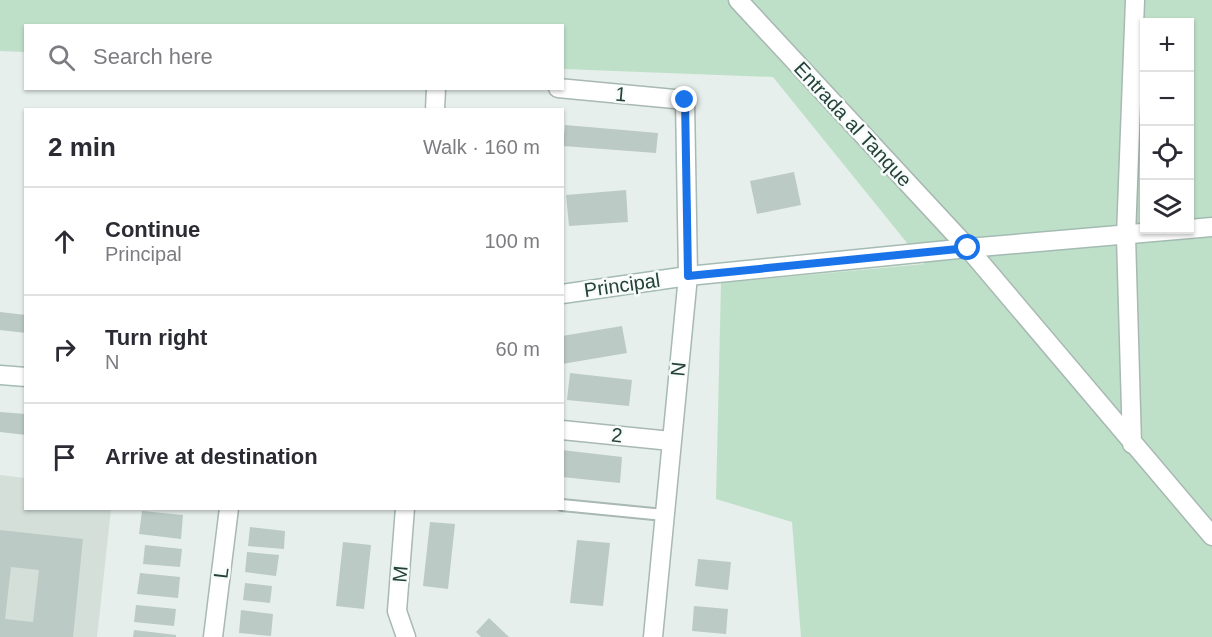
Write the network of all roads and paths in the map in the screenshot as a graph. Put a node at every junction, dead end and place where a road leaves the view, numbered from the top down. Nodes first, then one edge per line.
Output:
1 (738, 0) edge
2 (1135, 0) edge
3 (564, 89) edge
4 (436, 90) edge
5 (685, 100) joint
6 (435, 108) edge
7 (1212, 227) edge
8 (1126, 236) junction
9 (968, 248) junction
10 (688, 276) junction
11 (564, 294) edge
12 (0, 375) edge
13 (24, 377) edge
14 (564, 430) edge
15 (671, 441) junction
16 (1132, 444) junction
17 (564, 505) edge
18 (229, 510) edge
19 (405, 510) edge
20 (664, 514) junction
21 (1212, 536) edge
22 (213, 637) edge
23 (406, 637) edge
24 (653, 637) edge

1 - 9 street, Entrada al Tanque
2 - 8 street
3 - 5 street, 1
4 - 6 street
5 - 10 street, N
7 - 8 street, Principal
8 - 9 street, Principal
8 - 16 street
9 - 10 street, Principal
9 - 16 street, Entrada al Tanque
10 - 11 street, Principal
10 - 15 street, N
12 - 13 street
14 - 15 street, 2
15 - 20 street, N
16 - 21 street, Entrada al Tanque
17 - 20 lane
18 - 22 street, L
19 - 23 street, M
20 - 24 street, N

